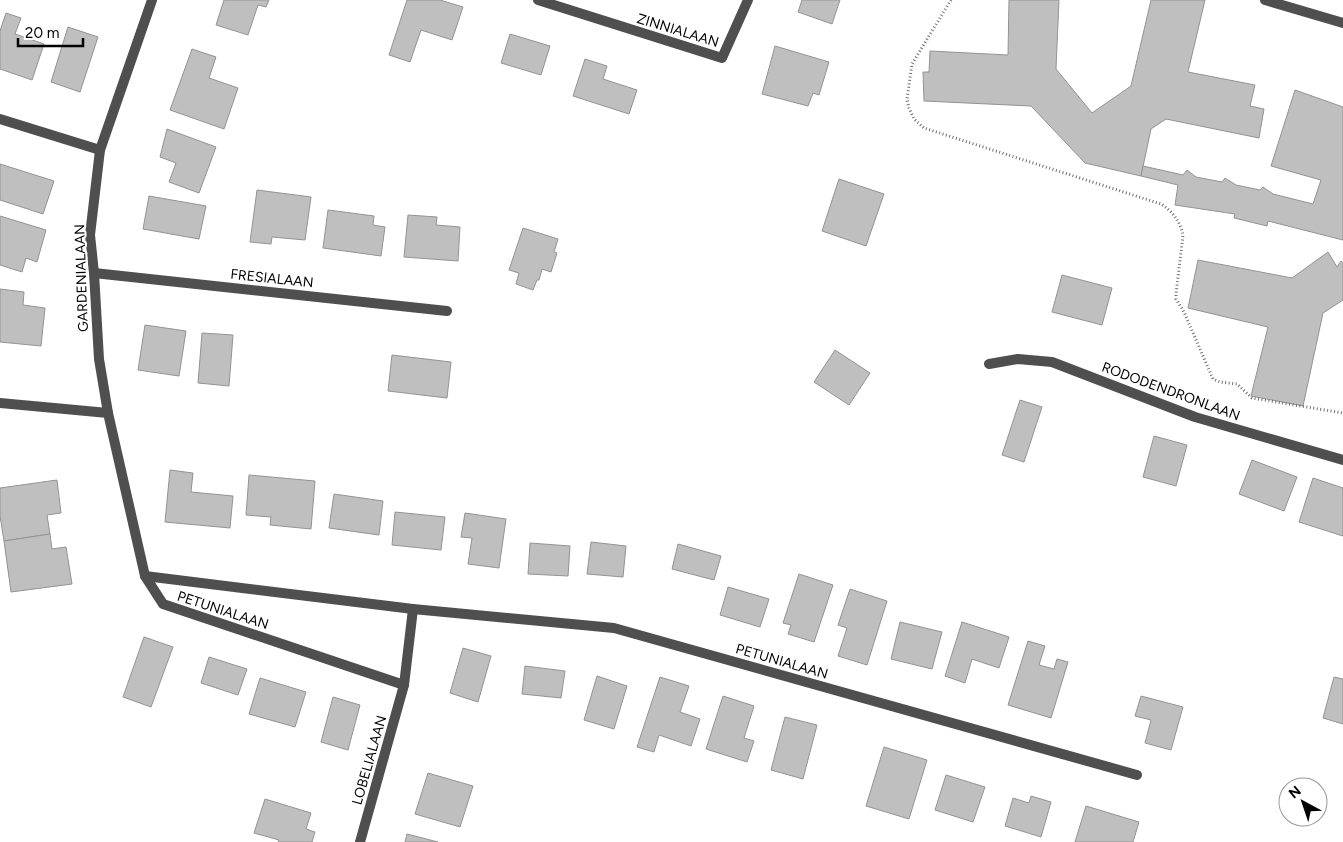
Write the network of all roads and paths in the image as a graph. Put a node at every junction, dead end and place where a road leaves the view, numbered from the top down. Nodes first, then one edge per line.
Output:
1 (152, 0) edge
2 (538, 0) edge
3 (748, 0) edge
4 (951, 0) edge
5 (1265, 0) edge
6 (1343, 23) edge
7 (0, 119) edge
8 (100, 150) junction
9 (94, 273) junction
10 (447, 311) dead end
11 (989, 364) dead end
12 (0, 403) edge
13 (108, 413) junction
14 (1343, 413) edge
15 (1343, 460) edge
16 (145, 576) junction
17 (413, 609) junction
18 (404, 685) junction
19 (1137, 775) dead end
20 (360, 842) edge

1 - 8 street, GARDENIALAAN
2 - 3 street, ZINNIALAAN
4 - 14 path
5 - 6 street
7 - 8 street
8 - 9 street, GARDENIALAAN
9 - 10 street, FRESIALAAN
9 - 13 street, GARDENIALAAN
11 - 15 street, RODODENDRONLAAN
12 - 13 street
13 - 16 street, GARDENIALAAN
16 - 17 street, PETUNIALAAN
16 - 18 street, PETUNIALAAN
17 - 18 street
17 - 19 street, PETUNIALAAN
18 - 20 street, LOBELIALAAN

